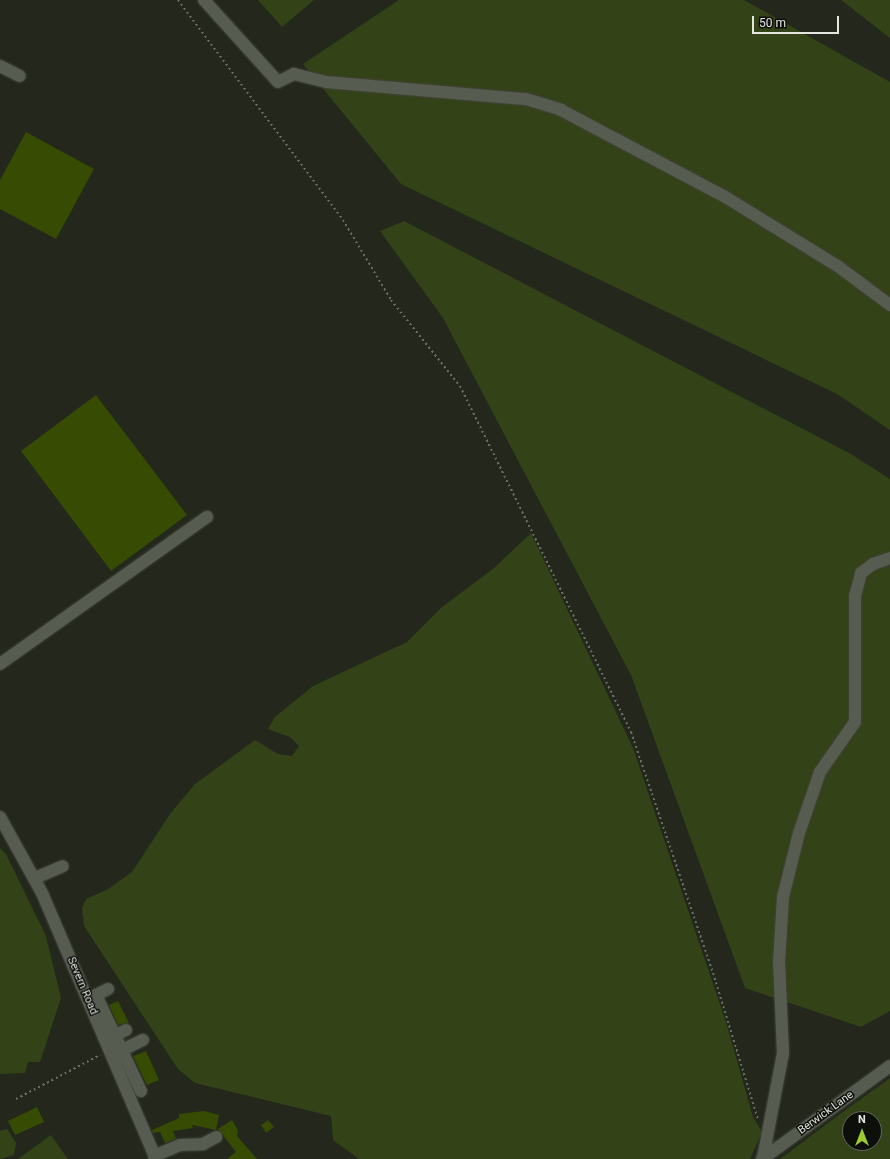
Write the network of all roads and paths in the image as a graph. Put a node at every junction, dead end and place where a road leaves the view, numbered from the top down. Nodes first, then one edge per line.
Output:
1 (178, 0) edge
2 (204, 0) edge
3 (0, 66) edge
4 (20, 76) dead end
5 (890, 305) edge
6 (207, 517) dead end
7 (890, 558) edge
8 (0, 664) edge
9 (0, 817) edge
10 (63, 866) dead end
11 (35, 878) junction
12 (108, 989) dead end
13 (143, 1040) dead end
14 (114, 1052) junction
15 (890, 1066) edge
16 (141, 1091) dead end
17 (16, 1099) dead end
18 (767, 1134) junction
19 (216, 1137) dead end
20 (155, 1158) edge
21 (762, 1159) edge

1 - 18 path
2 - 5 street
3 - 4 street
6 - 8 street
7 - 18 street
9 - 11 street, Severn Road
10 - 11 street
11 - 14 street, Severn Road
12 - 14 street
13 - 14 street
14 - 16 street
14 - 17 path
14 - 20 street, Severn Road
15 - 21 street, Berwick Lane
18 - 21 street
19 - 20 street

